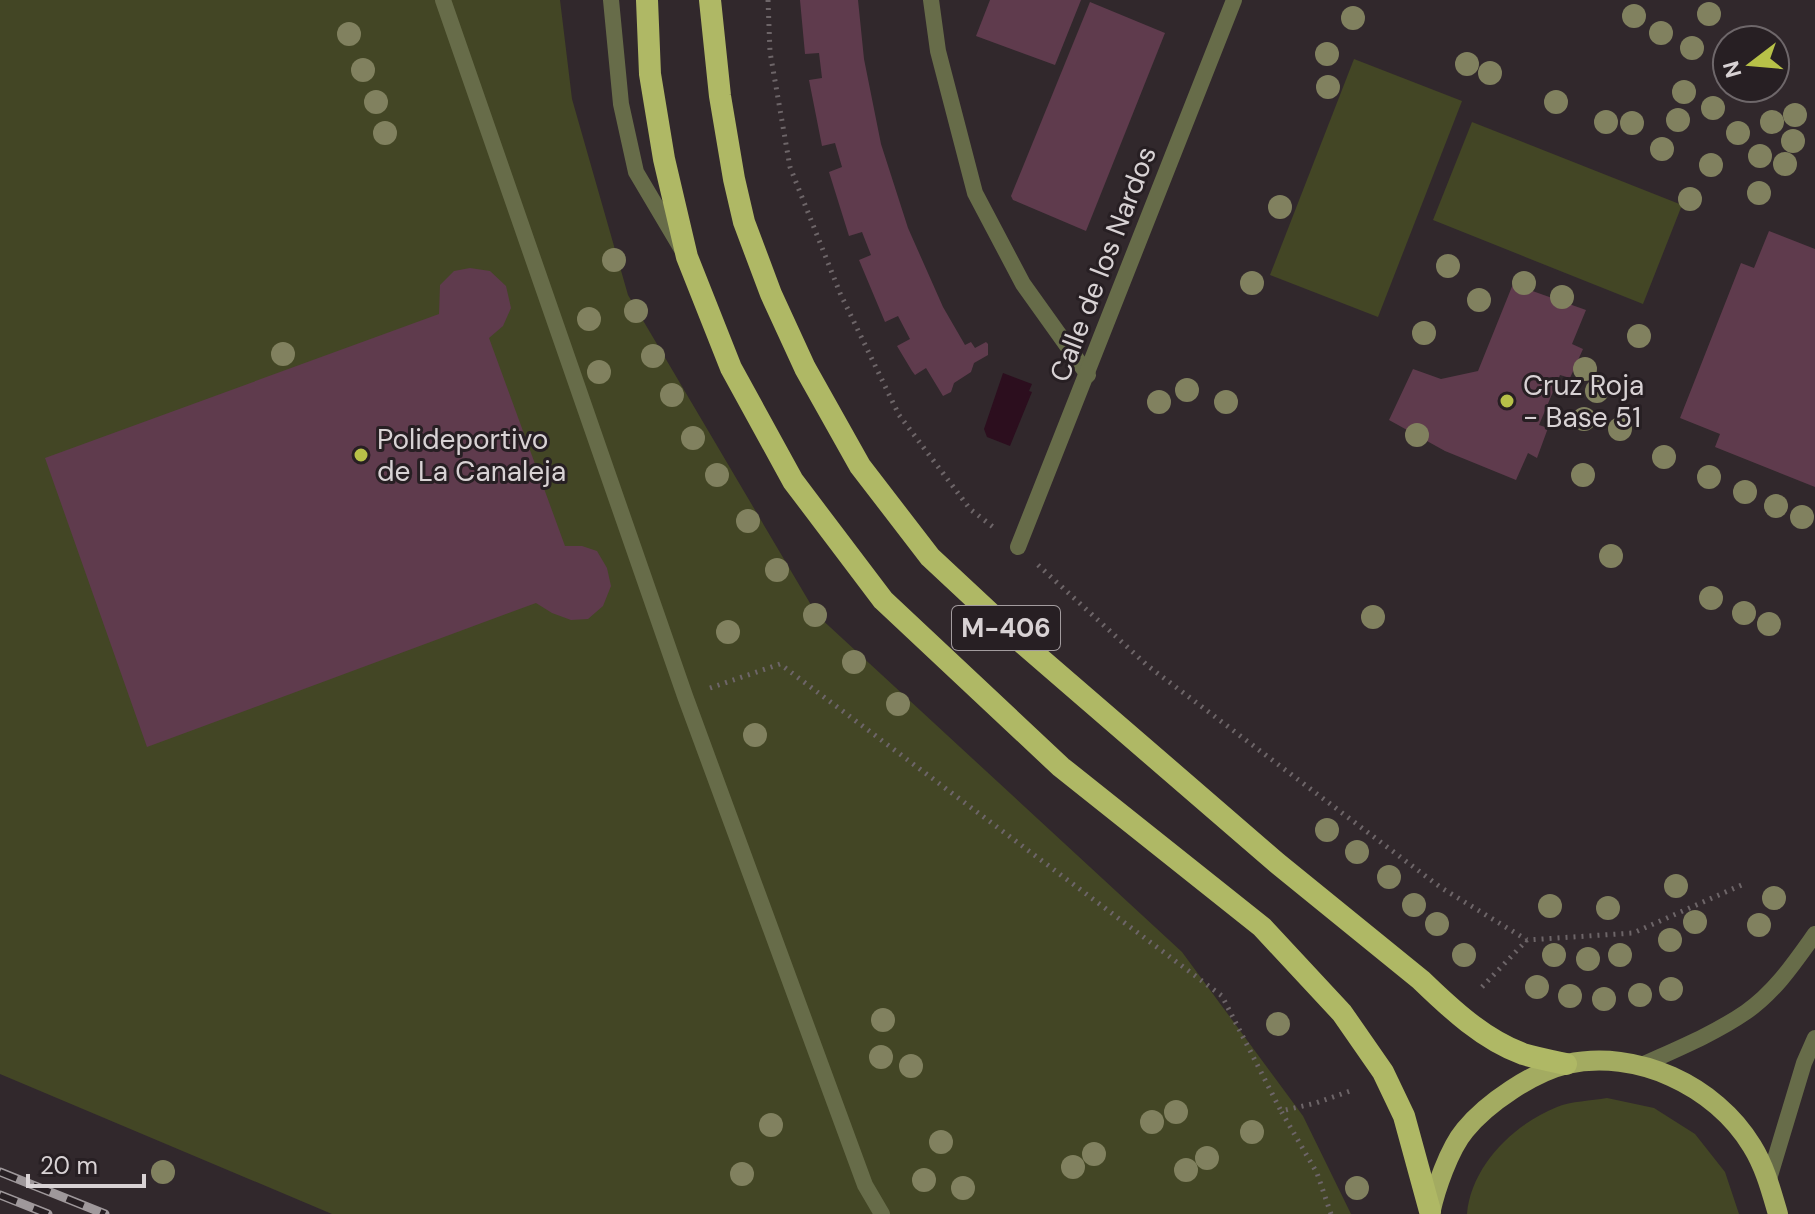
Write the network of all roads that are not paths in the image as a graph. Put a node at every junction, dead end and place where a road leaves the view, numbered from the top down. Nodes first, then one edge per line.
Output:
1 (443, 0) edge
2 (611, 0) edge
3 (647, 0) edge
4 (710, 0) edge
5 (931, 0) edge
6 (1234, 0) edge
7 (687, 257) junction
8 (1088, 375) junction
9 (1018, 547) road end
10 (1815, 934) edge
11 (1815, 1038) edge
12 (1566, 1064) junction
13 (1642, 1065) junction
14 (1769, 1179) junction
15 (1430, 1212) edge
16 (882, 1214) edge
17 (1778, 1214) edge

1 - 16 street
2 - 7 street
3 - 7 highway, M-406
4 - 12 highway, M-406
5 - 8 street
6 - 8 street, Calle de los Nardos
7 - 15 highway, M-406
8 - 9 street, Calle de los Nardos
10 - 13 street
11 - 14 street
12 - 13 main road
12 - 15 main road
13 - 14 main road
14 - 17 main road

